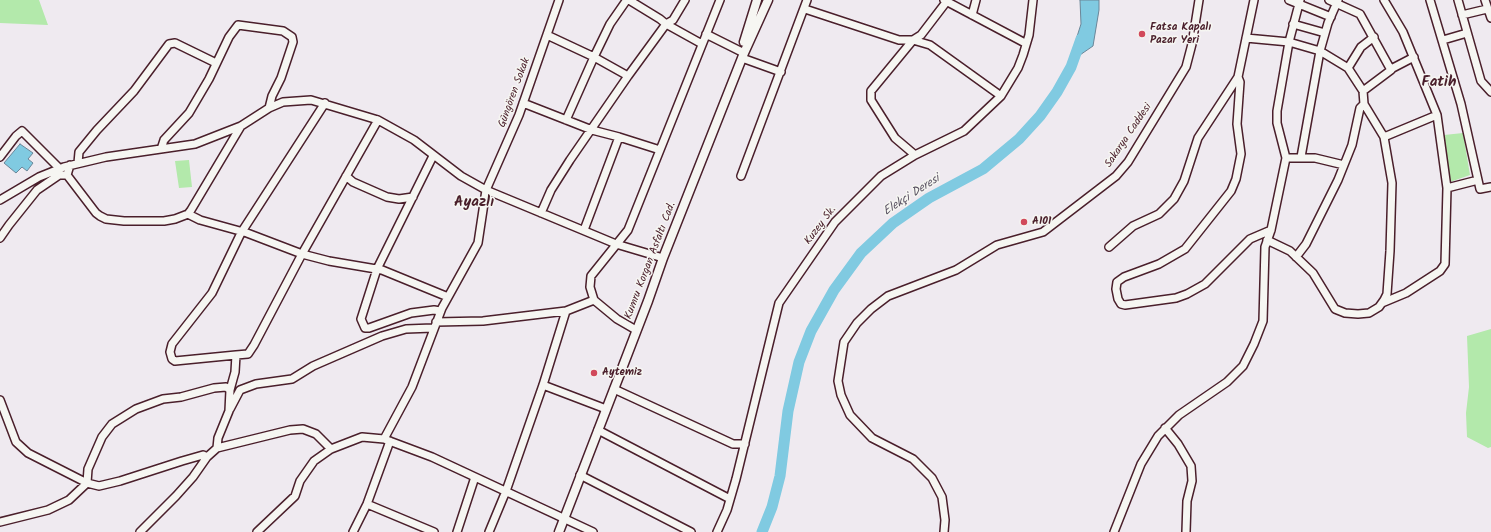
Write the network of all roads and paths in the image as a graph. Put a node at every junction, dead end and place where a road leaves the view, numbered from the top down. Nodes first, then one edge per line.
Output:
1 (559, 0) edge
2 (685, 0) edge
3 (720, 0) edge
4 (757, 0) edge
5 (768, 0) edge
6 (807, 0) edge
7 (976, 0) edge
8 (1033, 0) edge
9 (1199, 0) edge
10 (1254, 0) edge
11 (1289, 0) edge
12 (1384, 0) edge
13 (1430, 0) edge
14 (1458, 0) edge
15 (945, 1) edge
16 (1334, 1) edge
17 (1299, 2) edge
18 (1488, 6) edge
19 (805, 9) junction
20 (972, 15) junction
21 (1462, 15) junction
22 (1331, 17) junction
23 (1491, 18) edge
24 (666, 24) junction
25 (1293, 24) junction
26 (1325, 33) junction
27 (1467, 33) junction
28 (706, 34) junction
29 (547, 35) junction
30 (1374, 37) junction
31 (1246, 38) junction
32 (912, 40) junction
33 (1443, 40) junction
34 (1289, 42) junction
35 (1025, 43) junction
36 (702, 44) junction
37 (1320, 51) junction
38 (743, 56) junction
39 (1414, 57) junction
40 (594, 58) junction
41 (216, 63) junction
42 (1348, 68) junction
43 (1391, 69) junction
44 (781, 72) junction
45 (628, 76) junction
46 (1238, 77) junction
47 (1363, 91) junction
48 (1491, 92) edge
49 (1001, 96) junction
50 (325, 103) junction
51 (524, 103) junction
52 (1364, 104) junction
53 (268, 108) junction
54 (1437, 115) junction
55 (378, 120) junction
56 (566, 120) junction
57 (241, 126) junction
58 (592, 130) junction
59 (619, 137) junction
60 (1384, 137) junction
61 (161, 149) junction
62 (660, 150) junction
63 (433, 156) junction
64 (914, 156) junction
65 (0, 157) edge
66 (1301, 157) junction
67 (1286, 158) junction
68 (78, 163) junction
69 (70, 165) junction
70 (1344, 165) junction
71 (60, 168) junction
72 (67, 175) junction
73 (346, 176) junction
74 (741, 176) dead end
75 (1478, 180) junction
76 (1491, 187) edge
77 (1447, 188) junction
78 (486, 190) junction
79 (413, 197) junction
80 (0, 200) edge
81 (541, 213) junction
82 (188, 214) junction
83 (584, 230) junction
84 (1271, 230) junction
85 (241, 233) junction
86 (0, 238) edge
87 (1267, 240) junction
88 (616, 244) junction
89 (1109, 247) dead end
90 (302, 254) junction
91 (1296, 257) junction
92 (663, 258) junction
93 (377, 269) junction
94 (448, 297) junction
95 (594, 300) junction
96 (1382, 303) junction
97 (566, 311) junction
98 (440, 312) junction
99 (434, 325) junction
100 (636, 330) junction
101 (236, 355) junction
102 (543, 385) junction
103 (614, 388) junction
104 (230, 390) junction
105 (0, 400) edge
106 (606, 409) junction
107 (229, 411) junction
108 (1165, 428) junction
109 (598, 430) junction
110 (387, 440) junction
111 (745, 444) junction
112 (217, 448) junction
113 (331, 449) junction
114 (207, 457) junction
115 (580, 475) junction
116 (475, 477) junction
117 (87, 483) junction
118 (506, 492) junction
119 (730, 499) junction
120 (367, 504) junction
121 (564, 517) junction
122 (0, 522) edge
123 (421, 530) edge
124 (140, 532) edge
125 (257, 532) edge
126 (353, 532) edge
127 (434, 532) edge
128 (457, 532) edge
129 (489, 532) edge
130 (559, 532) edge
131 (593, 532) edge
132 (691, 532) edge
133 (716, 532) edge
134 (944, 532) edge
135 (1114, 532) edge
136 (1186, 532) edge

1 - 29 street, Güngören Sokak
2 - 24 street
3 - 28 street
4 - 38 main road
5 - 38 main road, Kumru Korgan Asfaltı Cad.
6 - 19 street
7 - 20 street
8 - 35 street, Kuzey Sk.
9 - 134 street, Sakarya Caddesi
10 - 31 street
11 - 17 street
12 - 39 street
13 - 33 street
14 - 21 street
15 - 20 street
15 - 32 street
16 - 22 street
16 - 30 street
17 - 22 street
17 - 25 street
18 - 21 street
18 - 23 street
19 - 32 street
19 - 44 street
20 - 35 street
21 - 27 street
22 - 26 street
24 - 36 street
24 - 40 street
24 - 45 street
25 - 26 street
25 - 34 street
26 - 37 street
27 - 33 street
27 - 48 street
28 - 36 street
28 - 38 street
29 - 40 street
29 - 51 street, Güngören Sokak
30 - 42 street
30 - 43 street
31 - 34 street
31 - 46 street
32 - 49 street
32 - 64 street
33 - 75 street
34 - 37 street
34 - 67 street
35 - 49 street, Kuzey Sk.
36 - 62 street
37 - 42 street
37 - 66 street
38 - 44 street
38 - 92 main road, Kumru Korgan Asfaltı Cad.
39 - 43 street
39 - 54 street
40 - 45 street
40 - 56 street
41 - 53 street
41 - 61 street
41 - 68 street
42 - 47 street
43 - 47 street
44 - 74 street
45 - 58 street
46 - 84 street
46 - 89 street
47 - 52 street
49 - 64 street, Kuzey Sk.
50 - 53 street
50 - 55 street
50 - 85 street
51 - 56 street
51 - 78 street, Güngören Sokak
52 - 60 street
52 - 70 street
53 - 57 street
54 - 60 street
54 - 77 street
55 - 63 street
55 - 73 street
56 - 58 street
57 - 61 street
57 - 82 street
58 - 59 street
58 - 81 street
59 - 62 street
59 - 83 street
60 - 96 street
61 - 68 street
62 - 88 street
63 - 78 street
63 - 79 street
64 - 111 street, Kuzey Sk.
65 - 71 street
66 - 67 street
66 - 70 street
67 - 84 street
68 - 69 street
69 - 71 street
69 - 72 street
70 - 91 street
71 - 80 street
72 - 82 street
72 - 86 street
73 - 79 street
73 - 90 street
75 - 76 street
75 - 77 street
77 - 96 street
78 - 81 street
78 - 94 street, Güngören Sokak
79 - 93 street
81 - 83 street
82 - 85 street
83 - 88 street
84 - 87 street
85 - 90 street
85 - 101 street
87 - 91 street
87 - 108 street
88 - 92 street
88 - 95 street
90 - 93 street
90 - 101 street
91 - 96 street
92 - 100 main road, Kumru Korgan Asfaltı Cad.
93 - 94 street
93 - 98 street
94 - 98 street, Güngören Sokak
95 - 97 street
95 - 100 street
97 - 99 street
97 - 102 street
98 - 99 street, Güngören Sokak
99 - 107 street
99 - 110 street, Güngören Sokak
100 - 103 main road, Kumru Korgan Asfaltı Cad.
101 - 104 street
102 - 106 street
102 - 118 street
103 - 106 main road, Kumru Korgan Asfaltı Cad.
103 - 111 street
104 - 107 street
104 - 117 street
105 - 117 street
106 - 109 main road, Kumru Korgan Asfaltı Cad.
107 - 112 street
108 - 135 street
108 - 136 street
109 - 115 main road, Kumru Korgan Asfaltı Cad.
109 - 119 street
110 - 113 street
110 - 116 street
110 - 120 street, Güngören Sokak
111 - 119 street, Kuzey Sk.
112 - 113 street
112 - 114 street
113 - 125 street
114 - 117 street
114 - 124 street
115 - 121 main road, Kumru Korgan Asfaltı Cad.
115 - 132 street
116 - 118 street
116 - 128 street
117 - 122 street
118 - 121 street
118 - 129 street
119 - 133 street, Kuzey Sk.
120 - 123 street
120 - 126 street, Güngören Sokak
121 - 130 main road, Kumru Korgan Asfaltı Cad.
121 - 131 street
123 - 127 street

